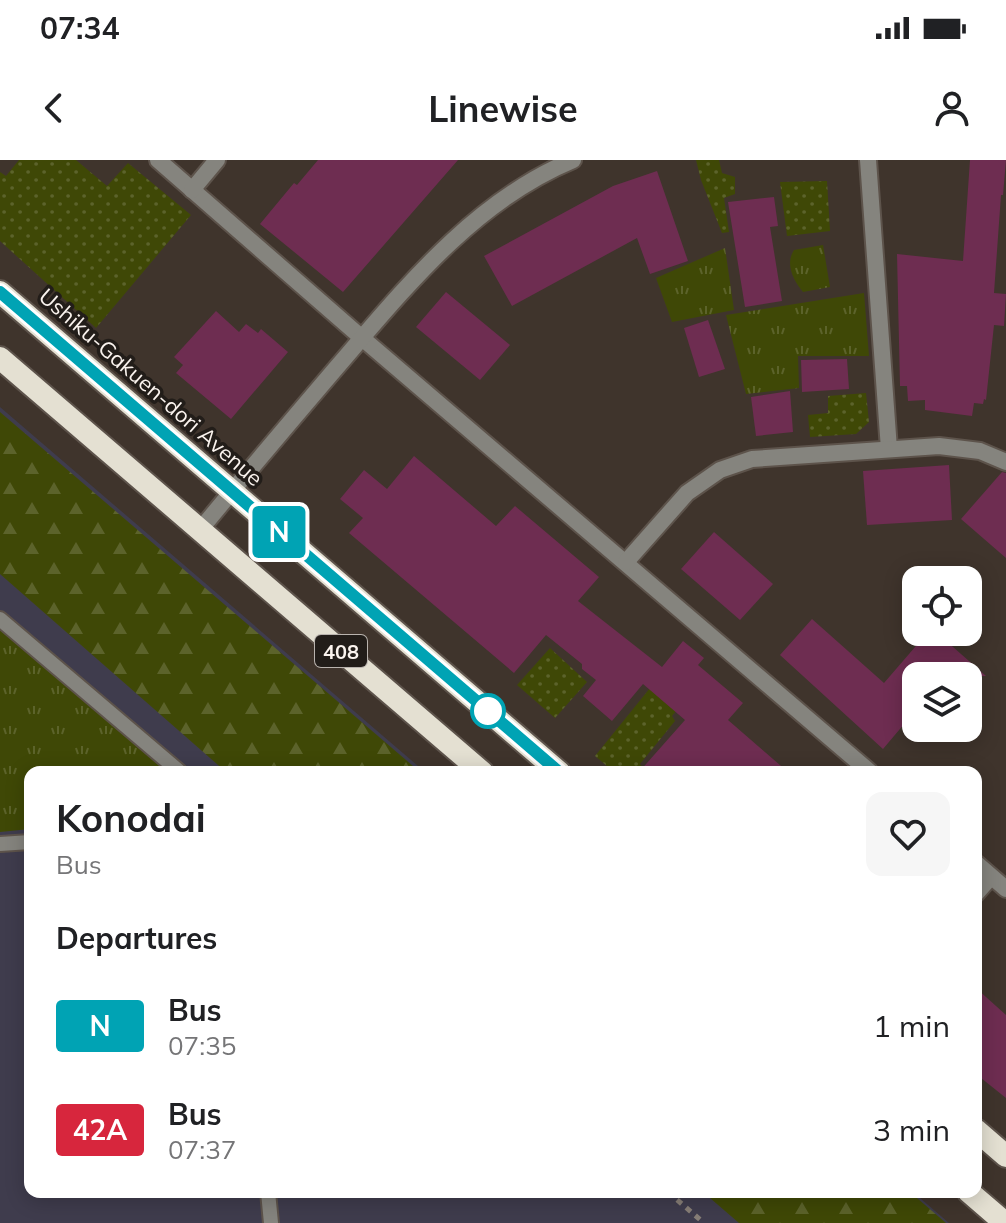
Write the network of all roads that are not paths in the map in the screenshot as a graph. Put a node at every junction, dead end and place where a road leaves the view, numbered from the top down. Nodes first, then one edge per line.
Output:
1 (158, 160) edge
2 (217, 160) edge
3 (573, 160) edge
4 (868, 160) edge
5 (192, 190) junction
6 (0, 292) edge
7 (362, 338) junction
8 (0, 358) edge
9 (889, 449) junction
10 (1006, 462) edge
11 (232, 491) junction
12 (200, 530) junction
13 (626, 562) junction
14 (0, 619) edge
15 (173, 766) edge
16 (475, 766) edge
17 (552, 766) edge
18 (863, 766) edge
19 (24, 842) edge
20 (0, 844) edge
21 (982, 868) edge
22 (992, 877) junction
23 (982, 888) edge
24 (1006, 889) edge
25 (982, 1135) edge
26 (1006, 1156) edge
27 (269, 1198) edge
28 (976, 1198) edge
29 (271, 1223) edge
30 (1005, 1223) edge

1 - 5 street
2 - 5 street
3 - 7 street
4 - 9 street
5 - 7 street
6 - 11 highway, Ushiku-Gakuen-dori Avenue / 408
7 - 11 street
7 - 13 street
8 - 12 highway, 408
9 - 10 street
9 - 13 street
11 - 12 street
11 - 17 highway, Ushiku-Gakuen-dori Avenue / 408
12 - 16 highway, 408
13 - 18 street
14 - 15 lane
19 - 20 lane
21 - 22 street
22 - 23 lane
22 - 24 street
25 - 26 highway
27 - 29 lane
28 - 30 highway

